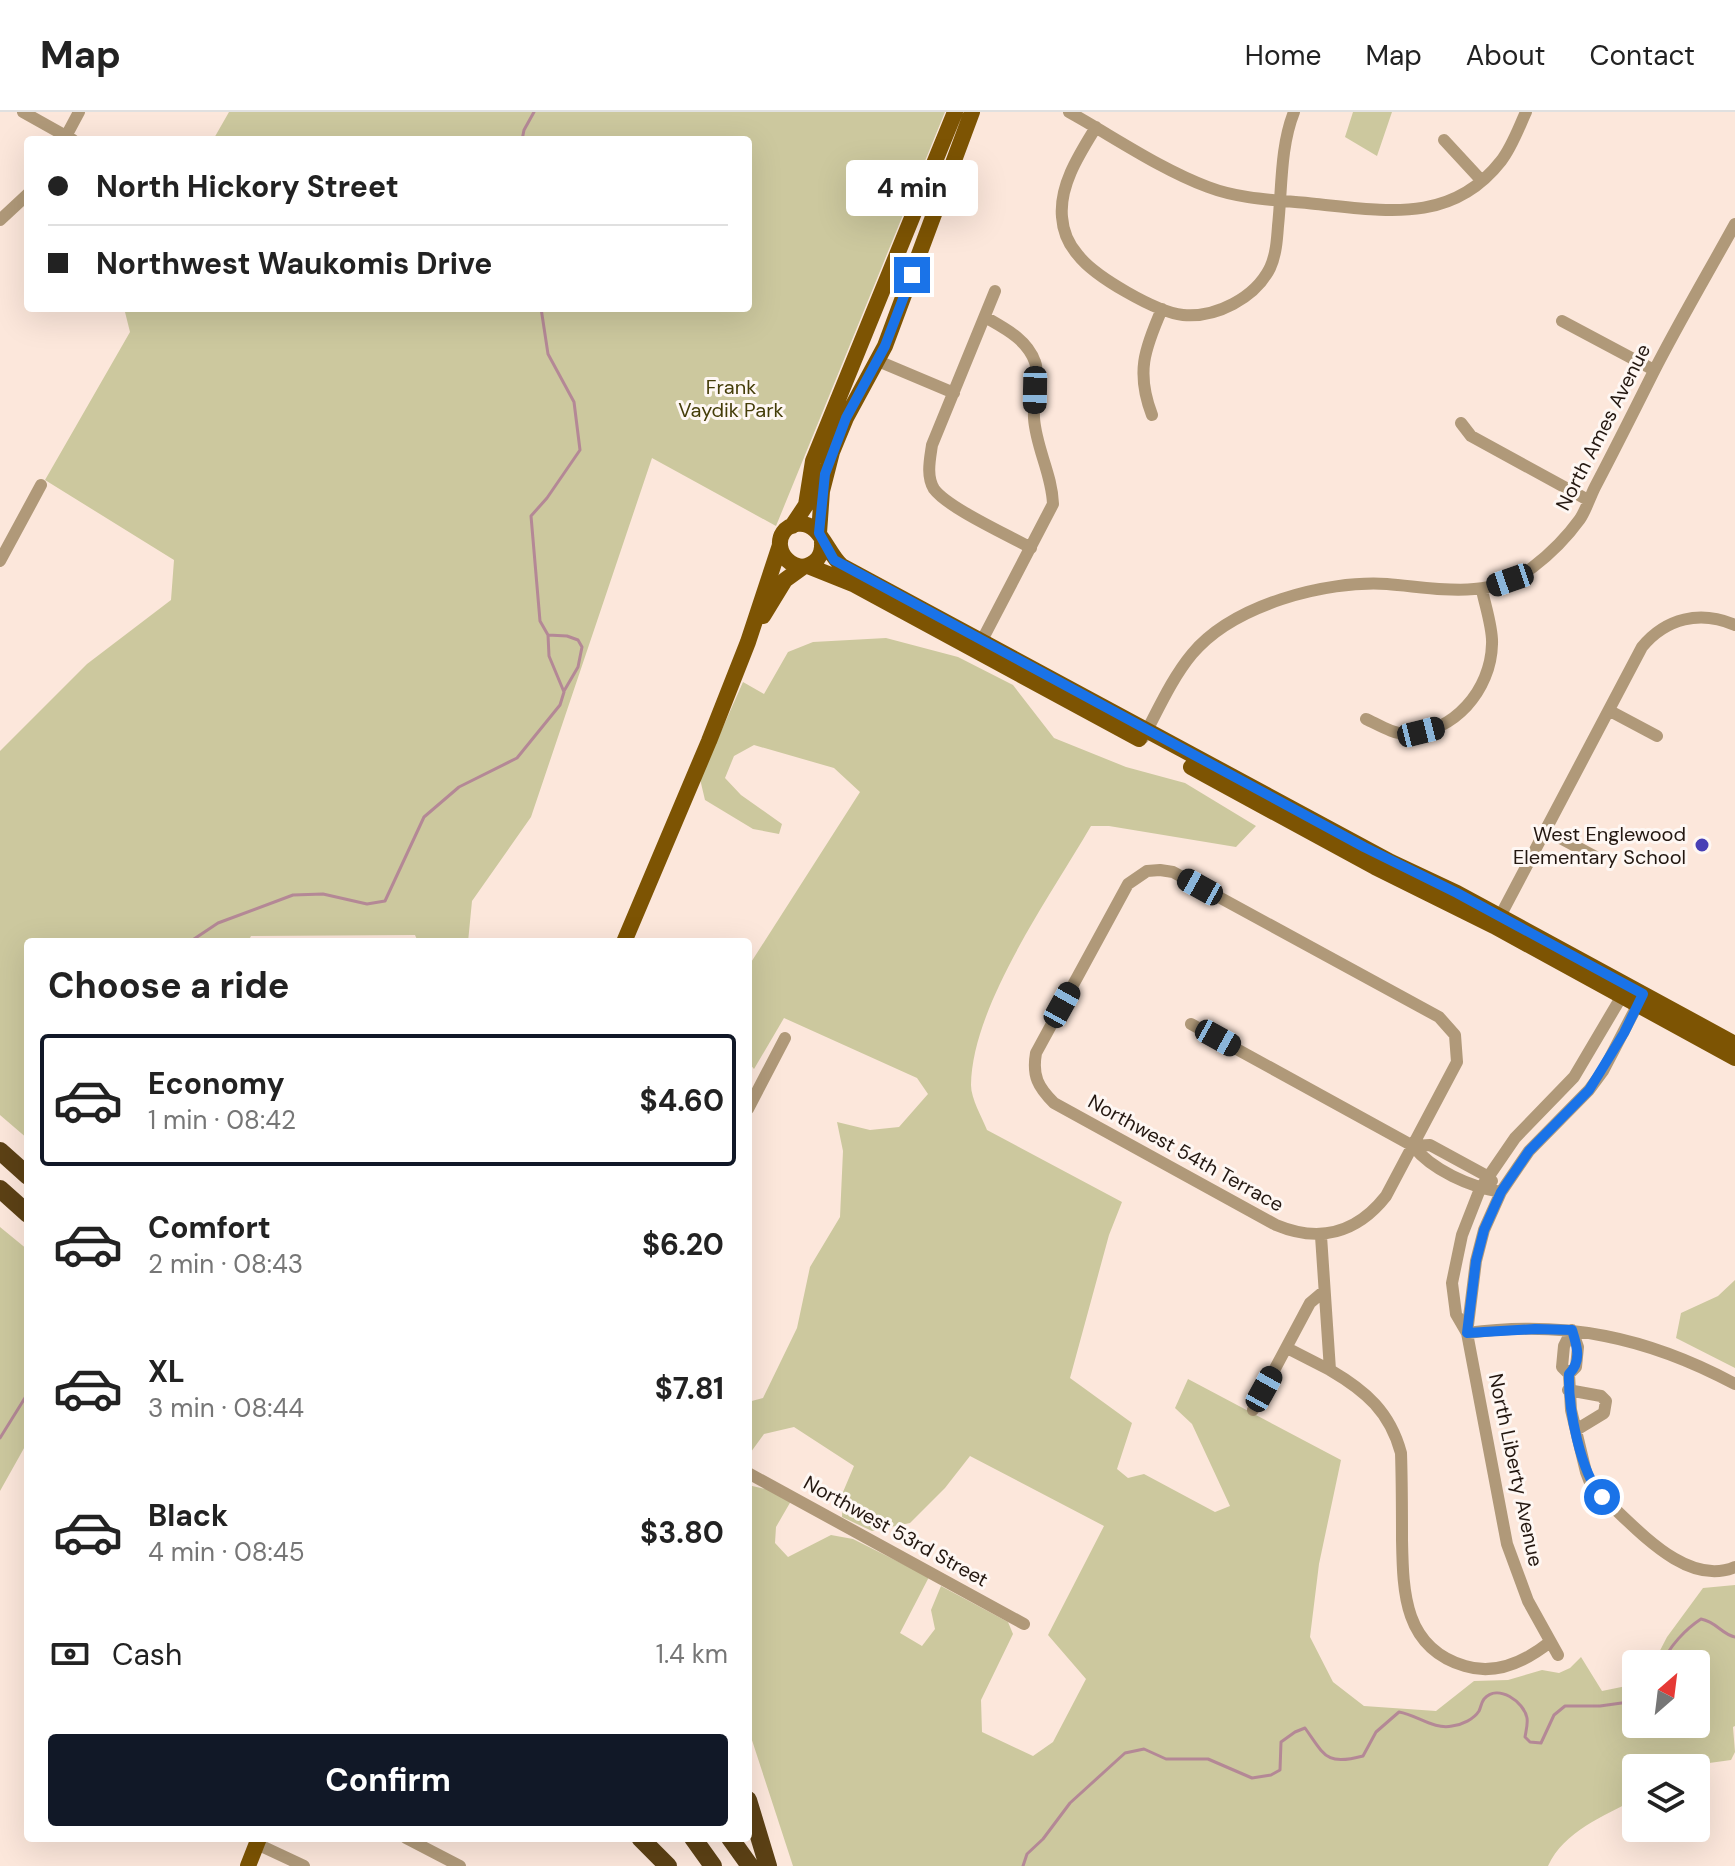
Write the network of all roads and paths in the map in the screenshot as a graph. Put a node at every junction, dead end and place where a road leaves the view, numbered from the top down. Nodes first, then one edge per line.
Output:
1 (23, 112) edge
2 (79, 112) edge
3 (955, 112) edge
4 (972, 112) edge
5 (1069, 112) edge
6 (1294, 112) edge
7 (1526, 112) edge
8 (1096, 127) junction
9 (62, 136) edge
10 (68, 136) edge
11 (1444, 140) dead end
12 (1481, 180) junction
13 (24, 198) edge
14 (1281, 200) junction
15 (0, 220) edge
16 (1735, 224) edge
17 (995, 291) dead end
18 (1162, 309) junction
19 (985, 317) junction
20 (1562, 321) dead end
21 (878, 361) junction
22 (1654, 370) junction
23 (954, 393) junction
24 (1152, 415) dead end
25 (1461, 423) dead end
26 (41, 485) dead end
27 (1588, 500) junction
28 (792, 526) junction
29 (820, 538) junction
30 (780, 545) junction
31 (1031, 548) junction
32 (0, 561) edge
33 (805, 566) junction
34 (1482, 590) junction
35 (1735, 625) edge
36 (748, 642) junction
37 (979, 647) junction
38 (1610, 711) junction
39 (1366, 719) dead end
40 (1144, 736) junction
41 (1657, 736) dead end
42 (1547, 831) junction
43 (1594, 856) dead end
44 (1497, 921) junction
45 (626, 938) edge
46 (1632, 996) junction
47 (1191, 1024) dead end
48 (785, 1038) dead end
49 (1735, 1044) edge
50 (1735, 1058) edge
51 (752, 1097) edge
52 (1413, 1146) junction
53 (0, 1151) edge
54 (1451, 1157) junction
55 (1444, 1170) junction
56 (24, 1172) edge
57 (1487, 1176) junction
58 (0, 1189) edge
59 (1480, 1189) junction
60 (1501, 1192) junction
61 (24, 1210) edge
62 (1321, 1236) junction
63 (1323, 1292) junction
64 (1572, 1330) junction
65 (1467, 1333) junction
66 (1287, 1348) junction
67 (1330, 1370) junction
68 (1735, 1384) edge
69 (1568, 1390) junction
70 (1253, 1410) dead end
71 (1576, 1430) junction
72 (752, 1475) edge
73 (1735, 1567) edge
74 (1407, 1603) junction
75 (1392, 1608) dead end
76 (1024, 1624) dead end
77 (1550, 1642) junction
78 (1558, 1655) dead end
79 (752, 1813) edge
80 (258, 1842) edge
81 (260, 1842) edge
82 (414, 1842) edge
83 (644, 1842) edge
84 (696, 1842) edge
85 (733, 1842) edge
86 (248, 1866) edge
87 (304, 1866) edge
88 (460, 1866) edge
89 (668, 1866) edge
90 (713, 1866) edge
91 (750, 1866) edge
92 (768, 1866) edge

1 - 9 street
2 - 10 street
3 - 28 main road
4 - 21 main road
5 - 8 street
6 - 14 street
7 - 12 street
8 - 14 street
8 - 18 street
11 - 12 street
12 - 14 street
13 - 15 street
14 - 18 street
16 - 22 street, North Ames Avenue
17 - 19 street
18 - 24 street
19 - 23 street
19 - 31 street
20 - 22 street
21 - 23 street
21 - 29 main road
22 - 27 street, North Ames Avenue
23 - 31 street
25 - 27 street
26 - 32 street
27 - 34 street, North Ames Avenue
28 - 29 main road
28 - 30 main road
29 - 33 main road
29 - 37 main road
30 - 33 main road
30 - 36 main road
31 - 37 street
33 - 36 main road
33 - 37 main road
34 - 39 street
34 - 40 street, North Ames Avenue
35 - 38 street
36 - 45 main road
37 - 40 main road
38 - 41 street
38 - 42 street
40 - 44 main road
42 - 43 street
42 - 44 street
44 - 46 main road
46 - 49 main road
46 - 50 main road
46 - 57 street, North Liberty Avenue
46 - 60 street, North Liberty Avenue
47 - 52 street
48 - 51 street
52 - 54 street
52 - 55 street
52 - 62 street
52 - 62 street, Northwest 54th Terrace
53 - 56 highway
54 - 55 street
54 - 57 street
55 - 59 street
57 - 59 street, North Liberty Avenue
57 - 60 street
58 - 61 highway
59 - 60 street
59 - 65 street, North Liberty Avenue
60 - 65 street, North Liberty Avenue
62 - 63 street
63 - 66 street
63 - 67 street
64 - 65 street
64 - 68 street
64 - 69 street
65 - 77 street, North Liberty Avenue
66 - 67 street
66 - 70 street
67 - 74 street
69 - 71 street
69 - 71 street
71 - 73 street
72 - 76 street, Northwest 53rd Street
74 - 75 street
74 - 77 street
77 - 78 street, North Liberty Avenue
79 - 92 highway
80 - 86 main road
81 - 87 street
82 - 88 street
83 - 89 highway
84 - 90 highway
85 - 91 highway

